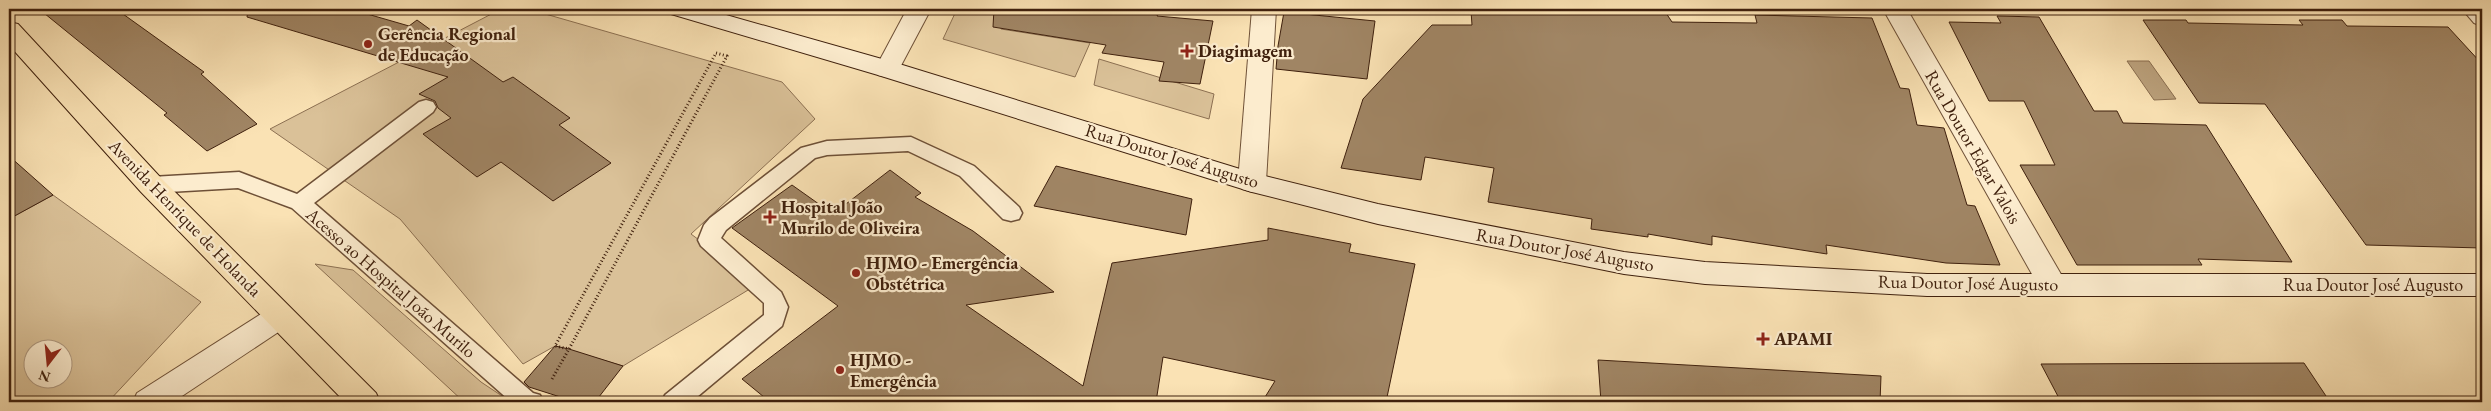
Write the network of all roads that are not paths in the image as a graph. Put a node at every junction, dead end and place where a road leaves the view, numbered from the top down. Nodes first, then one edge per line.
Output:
1 (679, 9) edge
2 (918, 9) edge
3 (1264, 9) edge
4 (1895, 9) edge
5 (2474, 9) edge
6 (2482, 18) edge
7 (9, 30) edge
8 (887, 69) junction
9 (426, 107) dead end
10 (1252, 182) junction
11 (151, 185) junction
12 (300, 203) junction
13 (1010, 213) dead end
14 (2052, 284) junction
15 (2482, 285) edge
16 (279, 317) junction
17 (148, 402) edge
18 (365, 402) edge
19 (531, 402) edge
20 (674, 402) edge

1 - 8 main road, Rua Doutor José Augusto
2 - 8 main road
3 - 10 main road
4 - 14 main road, Rua Doutor Edgar Valois
5 - 6 main road
7 - 11 main road, Avenida Henrique de Holanda
8 - 10 main road, Rua Doutor José Augusto
9 - 12 lane
10 - 14 main road, Rua Doutor José Augusto
11 - 12 lane, Acesso ao Hospital João Murilo
11 - 16 main road, Avenida Henrique de Holanda
12 - 19 lane, Acesso ao Hospital João Murilo
13 - 20 lane
14 - 15 main road, Rua Doutor José Augusto
16 - 17 main road
16 - 18 main road, Avenida Henrique de Holanda

